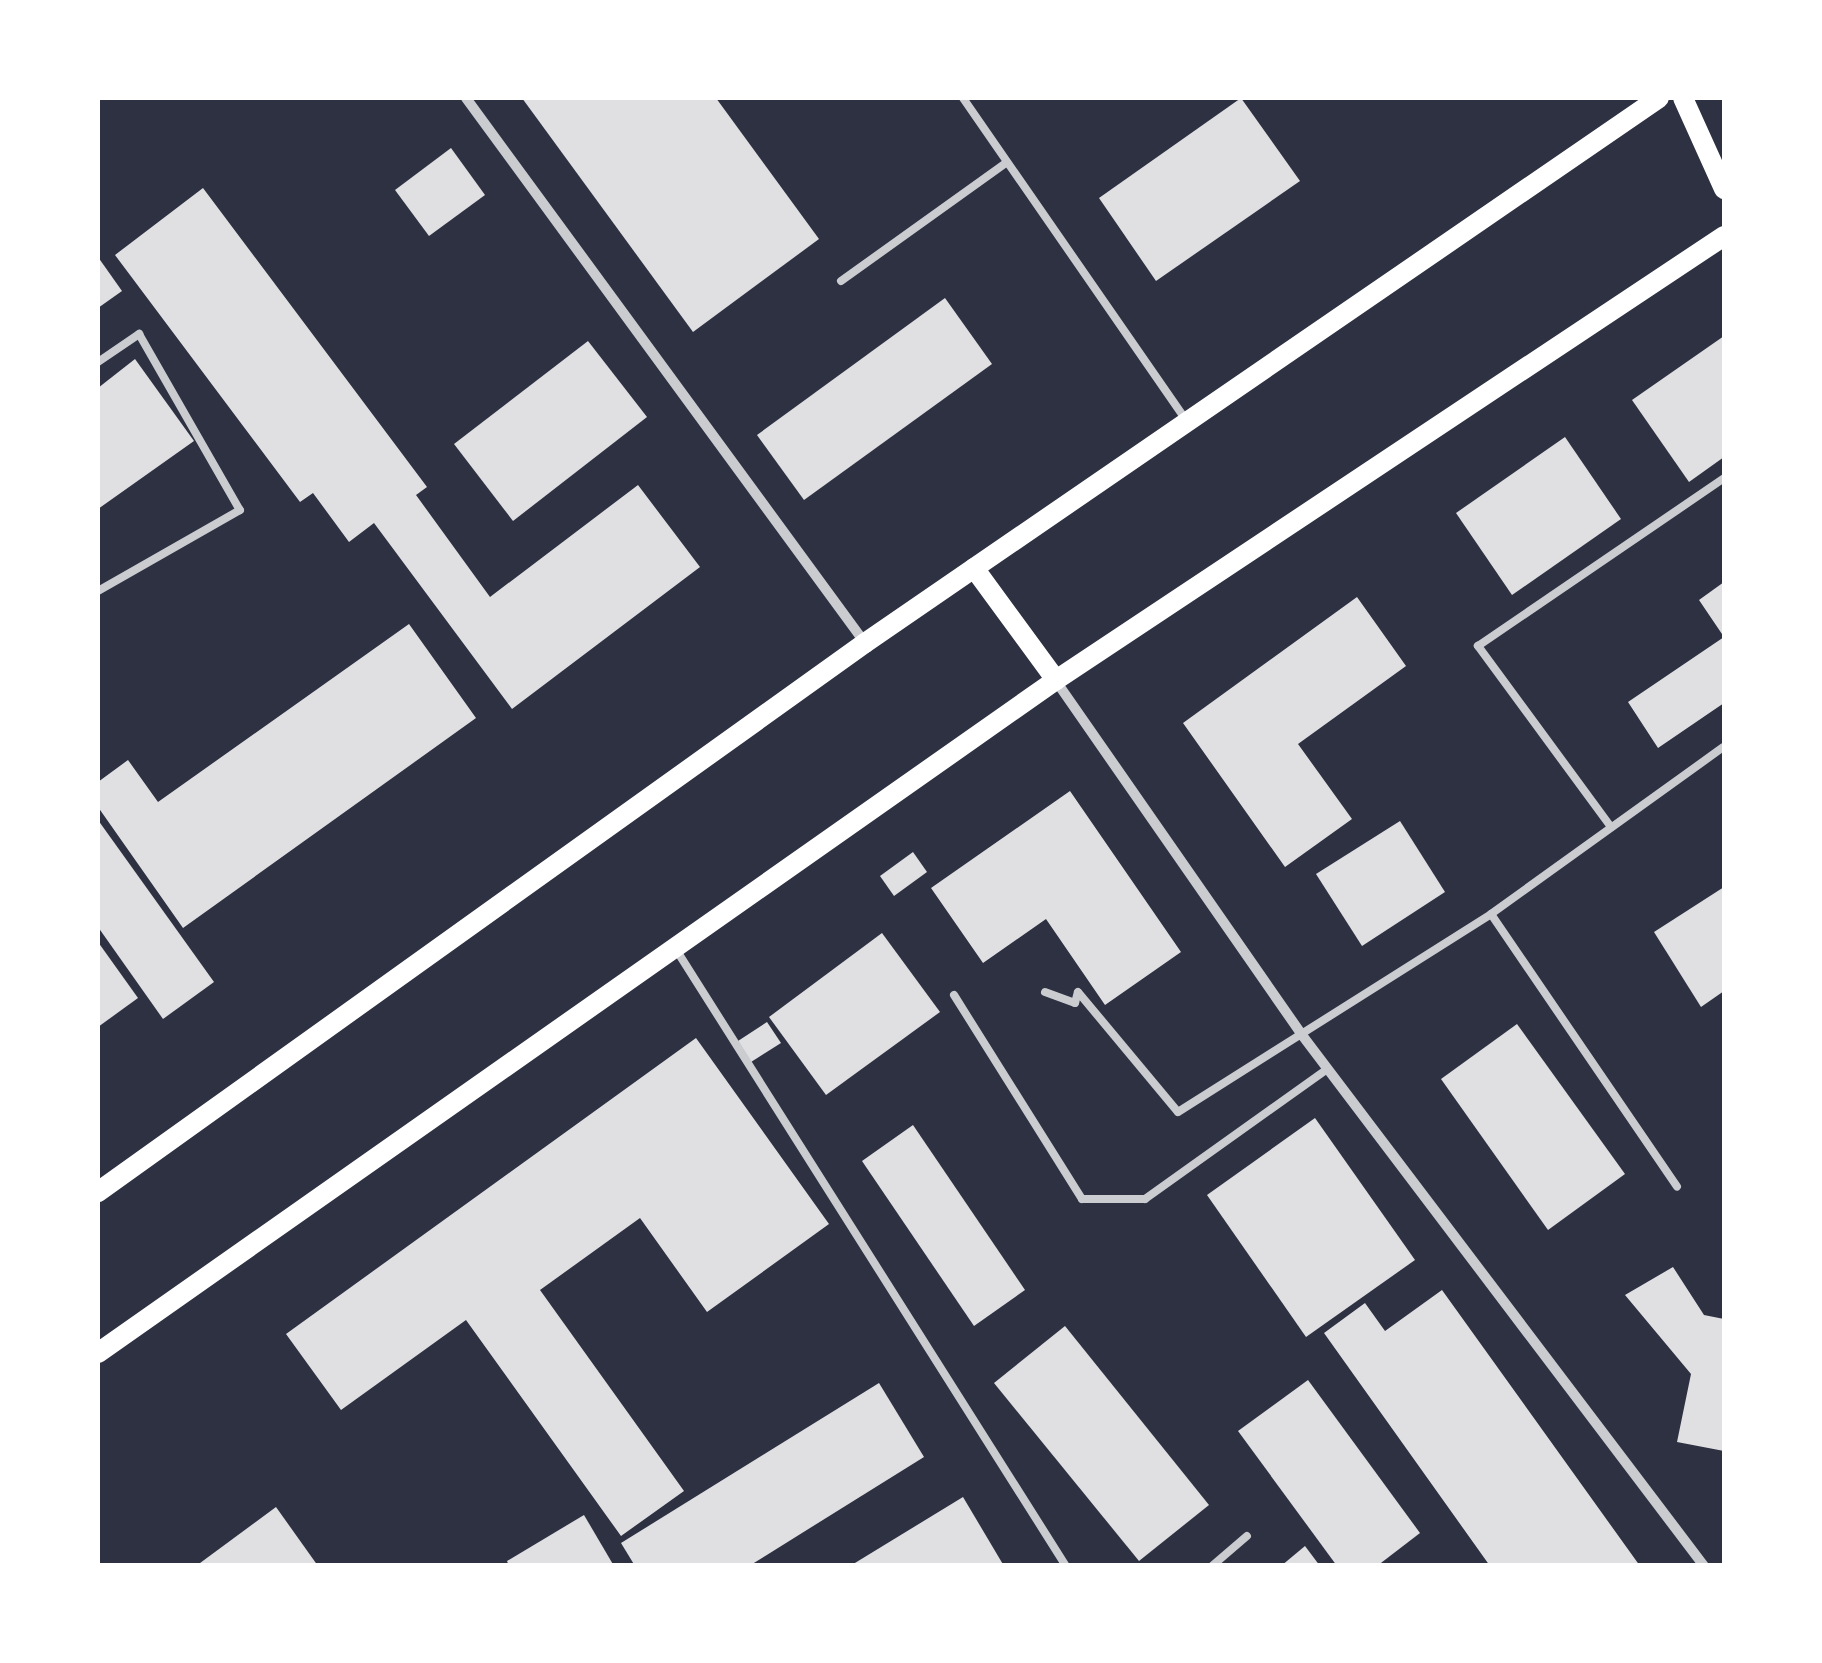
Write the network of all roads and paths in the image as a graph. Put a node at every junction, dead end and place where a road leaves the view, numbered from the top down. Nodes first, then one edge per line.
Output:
1 (466, 98) edge
2 (976, 98) edge
3 (1659, 98) edge
4 (1683, 98) edge
5 (965, 101) edge
6 (1008, 162) junction
7 (1724, 189) edge
8 (1724, 236) edge
9 (841, 280) dead end
10 (98, 362) edge
11 (1187, 421) junction
12 (1724, 478) edge
13 (974, 568) junction
14 (98, 591) edge
15 (865, 643) junction
16 (1056, 680) junction
17 (1722, 747) edge
18 (1612, 827) junction
19 (1492, 914) junction
20 (675, 947) junction
21 (1045, 992) dead end
22 (954, 995) dead end
23 (1302, 1035) junction
24 (1327, 1068) junction
25 (1676, 1187) dead end
26 (98, 1192) edge
27 (98, 1353) edge
28 (1247, 1536) dead end
29 (1066, 1566) edge
30 (1212, 1566) edge
31 (1704, 1566) edge

1 - 15 street
2 - 5 lane
3 - 11 main road
4 - 7 main road
5 - 6 lane
6 - 9 lane
6 - 11 lane
8 - 16 main road
10 - 14 lane
11 - 13 main road
12 - 18 lane
13 - 15 main road
13 - 16 main road
15 - 26 main road
16 - 20 main road
16 - 23 street
17 - 18 lane
18 - 19 lane
19 - 23 lane
19 - 25 lane
20 - 27 main road
20 - 29 lane
21 - 23 lane
22 - 24 lane
23 - 24 street
24 - 31 street
28 - 30 lane

